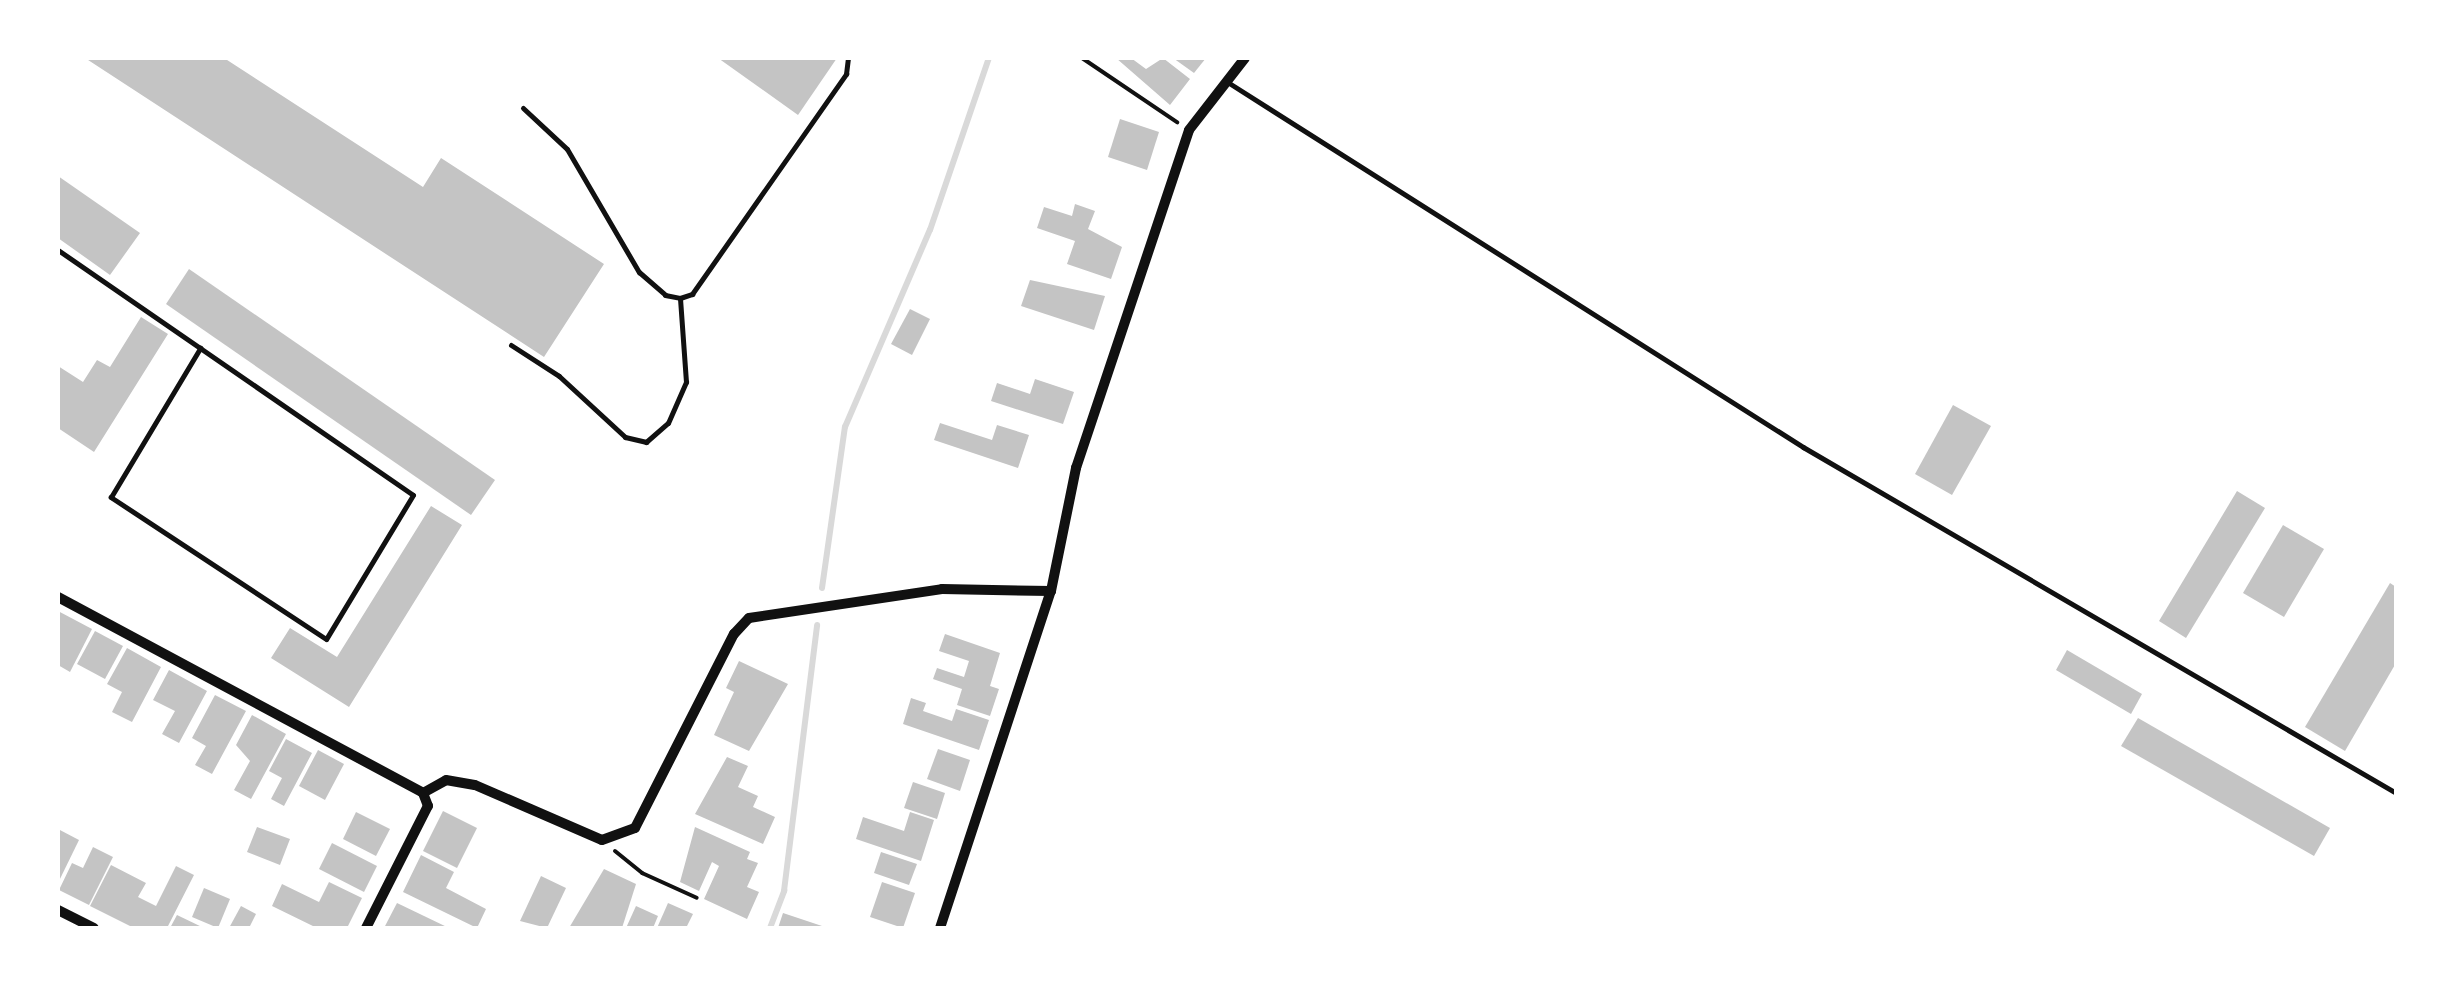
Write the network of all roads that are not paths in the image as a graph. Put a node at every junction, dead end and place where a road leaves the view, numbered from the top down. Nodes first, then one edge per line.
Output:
1 (848, 58) edge
2 (1246, 58) edge
3 (1227, 81) junction
4 (523, 108) dead end
5 (58, 250) edge
6 (680, 298) junction
7 (511, 345) dead end
8 (200, 348) junction
9 (1051, 591) junction
10 (58, 597) edge
11 (423, 793) junction
12 (2396, 793) edge
13 (58, 910) edge
14 (94, 928) edge
15 (366, 928) edge
16 (940, 928) edge

1 - 6 lane
2 - 3 street
3 - 9 street
3 - 12 lane
4 - 6 lane
5 - 8 lane
6 - 7 lane
8 - 8 lane
9 - 11 street
9 - 16 street
10 - 11 street
11 - 15 street
13 - 14 street

